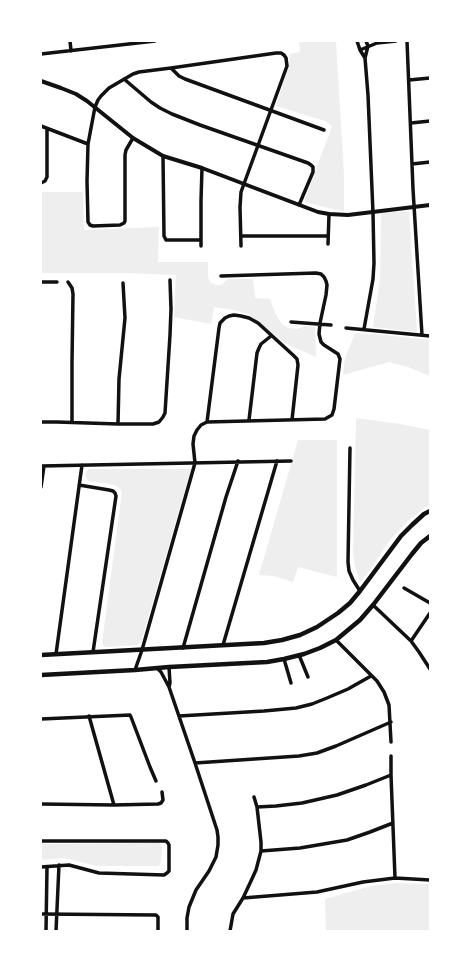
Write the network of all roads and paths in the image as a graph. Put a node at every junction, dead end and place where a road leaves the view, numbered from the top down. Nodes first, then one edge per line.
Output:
1 (70, 41) edge
2 (109, 41) edge
3 (148, 41) edge
4 (155, 41) edge
5 (357, 41) edge
6 (366, 41) edge
7 (396, 41) edge
8 (407, 41) edge
9 (110, 46) junction
10 (368, 46) junction
11 (360, 50) junction
12 (71, 51) junction
13 (41, 54) edge
14 (365, 58) junction
15 (171, 68) junction
16 (124, 78) junction
17 (430, 78) edge
18 (409, 80) junction
19 (41, 81) edge
20 (95, 107) junction
21 (270, 110) junction
22 (430, 121) edge
23 (411, 123) junction
24 (41, 126) edge
25 (48, 129) junction
26 (324, 130) dead end
27 (132, 138) junction
28 (88, 144) junction
29 (258, 146) junction
30 (162, 156) junction
31 (430, 162) edge
32 (412, 164) junction
33 (202, 168) junction
34 (43, 182) edge
35 (243, 184) junction
36 (299, 205) junction
37 (430, 205) edge
38 (414, 207) junction
39 (373, 213) junction
40 (328, 214) junction
41 (240, 236) junction
42 (328, 236) junction
43 (200, 240) junction
44 (328, 244) dead end
45 (201, 246) dead end
46 (241, 246) dead end
47 (221, 276) dead end
48 (170, 280) dead end
49 (41, 282) edge
50 (57, 282) dead end
51 (68, 282) dead end
52 (123, 283) dead end
53 (292, 322) dead end
54 (320, 323) junction
55 (331, 325) dead end
56 (346, 328) dead end
57 (364, 330) junction
58 (422, 335) junction
59 (271, 336) junction
60 (430, 336) edge
61 (249, 420) junction
62 (292, 420) junction
63 (41, 422) edge
64 (72, 422) junction
65 (207, 422) junction
66 (118, 424) junction
67 (350, 448) dead end
68 (238, 461) junction
69 (277, 461) junction
70 (291, 461) dead end
71 (195, 463) junction
72 (82, 465) junction
73 (43, 466) edge
74 (79, 485) junction
75 (41, 487) edge
76 (430, 511) edge
77 (430, 536) edge
78 (404, 588) dead end
79 (360, 591) junction
80 (430, 603) edge
81 (373, 605) junction
82 (430, 613) edge
83 (336, 640) junction
84 (411, 641) junction
85 (223, 645) junction
86 (183, 648) junction
87 (142, 650) junction
88 (93, 652) junction
89 (56, 654) junction
90 (41, 655) edge
91 (299, 655) junction
92 (284, 659) junction
93 (169, 667) junction
94 (157, 668) junction
95 (134, 670) junction
96 (430, 670) edge
97 (41, 674) edge
98 (371, 676) junction
99 (308, 677) dead end
100 (291, 683) dead end
101 (169, 686) junction
102 (90, 716) junction
103 (179, 716) junction
104 (41, 719) edge
105 (391, 722) junction
106 (391, 742) dead end
107 (391, 756) dead end
108 (195, 763) junction
109 (391, 775) junction
110 (156, 781) dead end
111 (162, 792) dead end
112 (254, 797) dead end
113 (41, 804) edge
114 (114, 804) junction
115 (257, 807) junction
116 (392, 823) junction
117 (41, 841) edge
118 (261, 851) junction
119 (59, 865) junction
120 (48, 866) junction
121 (41, 867) edge
122 (395, 878) junction
123 (430, 880) edge
124 (243, 898) junction
125 (41, 914) edge
126 (47, 914) junction
127 (57, 915) junction
128 (46, 931) edge
129 (56, 931) edge
130 (158, 931) edge
131 (187, 931) edge
132 (230, 931) edge

1 - 12 street
2 - 9 street
3 - 4 street
3 - 9 street
5 - 11 street
6 - 10 street
7 - 10 street
8 - 18 street
9 - 12 street
10 - 11 street
10 - 14 street
11 - 14 street
12 - 13 street
14 - 39 street
15 - 16 street
15 - 21 street
15 - 21 street
16 - 20 street
16 - 29 street
17 - 18 street
18 - 23 street
19 - 20 street
20 - 27 street
20 - 28 street
21 - 26 street
21 - 29 street
22 - 23 street
23 - 32 street
24 - 25 street
25 - 28 street
25 - 34 street
27 - 28 street
27 - 30 street
29 - 35 street
29 - 36 street
30 - 33 street
30 - 43 street
31 - 32 street
32 - 38 street
33 - 35 street
33 - 43 street
35 - 36 street
35 - 41 street
36 - 40 street
37 - 38 street
38 - 39 street
38 - 58 street
39 - 40 street
39 - 57 street
40 - 42 street
41 - 42 street
41 - 46 street
42 - 44 street
43 - 45 street
47 - 54 street
48 - 66 street
49 - 50 street
51 - 64 street
52 - 66 street
53 - 54 street
54 - 55 street
54 - 62 street
56 - 57 street
57 - 58 street
58 - 60 street
59 - 61 street
59 - 62 street
59 - 65 street
61 - 62 street
61 - 65 street
63 - 64 street
64 - 66 street
65 - 71 street
67 - 79 street
68 - 69 street
68 - 71 street
68 - 86 street
69 - 70 street
69 - 85 street
71 - 72 street
71 - 87 street
72 - 73 street
72 - 74 street
73 - 75 street
74 - 88 street
74 - 89 street
76 - 79 main road
77 - 81 main road
78 - 80 street
79 - 85 main road
81 - 83 main road
81 - 84 street
82 - 84 street
83 - 91 main road
83 - 98 street
84 - 96 street
85 - 86 main road
86 - 87 main road
87 - 88 main road
87 - 95 street
88 - 89 main road
89 - 90 main road
91 - 92 main road
91 - 99 street
92 - 93 main road
92 - 100 street
93 - 94 main road
93 - 101 street
94 - 95 main road
94 - 101 street
95 - 97 main road
98 - 103 street
98 - 105 street
101 - 103 street
102 - 104 street
102 - 110 street
102 - 114 street
103 - 108 street
105 - 106 street
105 - 108 street
107 - 109 street
108 - 131 street
109 - 115 street
109 - 116 street
111 - 114 street
112 - 115 street
113 - 114 street
115 - 118 street
116 - 118 street
116 - 122 street
117 - 119 street
118 - 124 street
119 - 120 street
119 - 127 street
120 - 121 street
120 - 126 street
122 - 123 street
122 - 124 street
124 - 132 street
125 - 126 street
126 - 127 street
126 - 128 street
127 - 129 street
127 - 130 street

